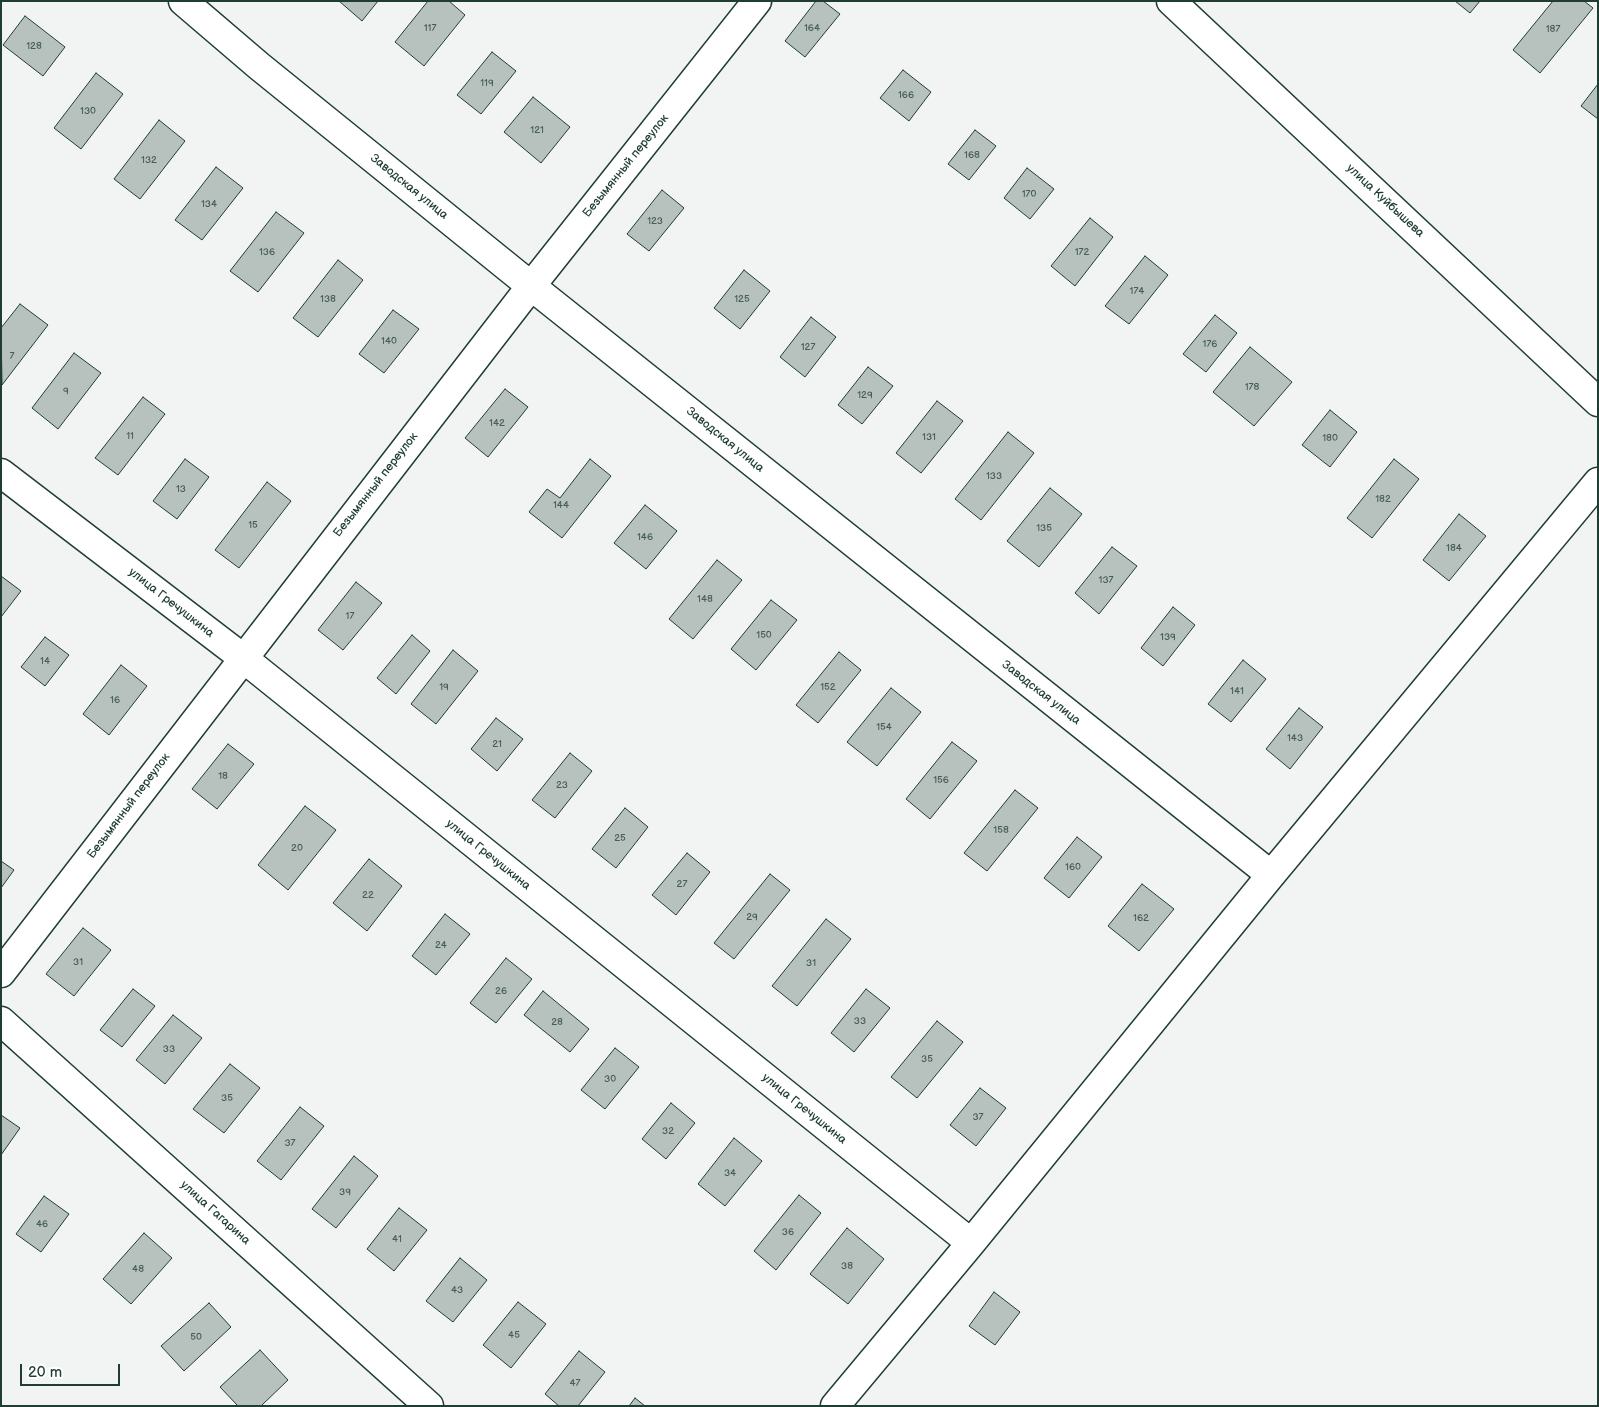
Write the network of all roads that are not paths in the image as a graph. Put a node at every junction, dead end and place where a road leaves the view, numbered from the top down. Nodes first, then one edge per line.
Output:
1 (183, 1) edge
2 (757, 1) edge
3 (1171, 1) edge
4 (531, 286) junction
5 (1598, 402) edge
6 (1, 473) edge
7 (1598, 482) edge
8 (243, 658) junction
9 (1271, 875) junction
10 (1, 973) edge
11 (1, 1021) edge
12 (971, 1243) junction
13 (428, 1406) edge
14 (835, 1406) edge

1 - 4 street, Заводская улица
2 - 4 street, Безымянный переулок
3 - 5 street, улица Куйбышева
4 - 8 street, Безымянный переулок
4 - 9 street, Заводская улица
6 - 8 street, улица Гречушкина
7 - 9 street
8 - 10 street, Безымянный переулок
8 - 12 street, улица Гречушкина
9 - 12 street
11 - 13 street, улица Гагарина
12 - 14 street

